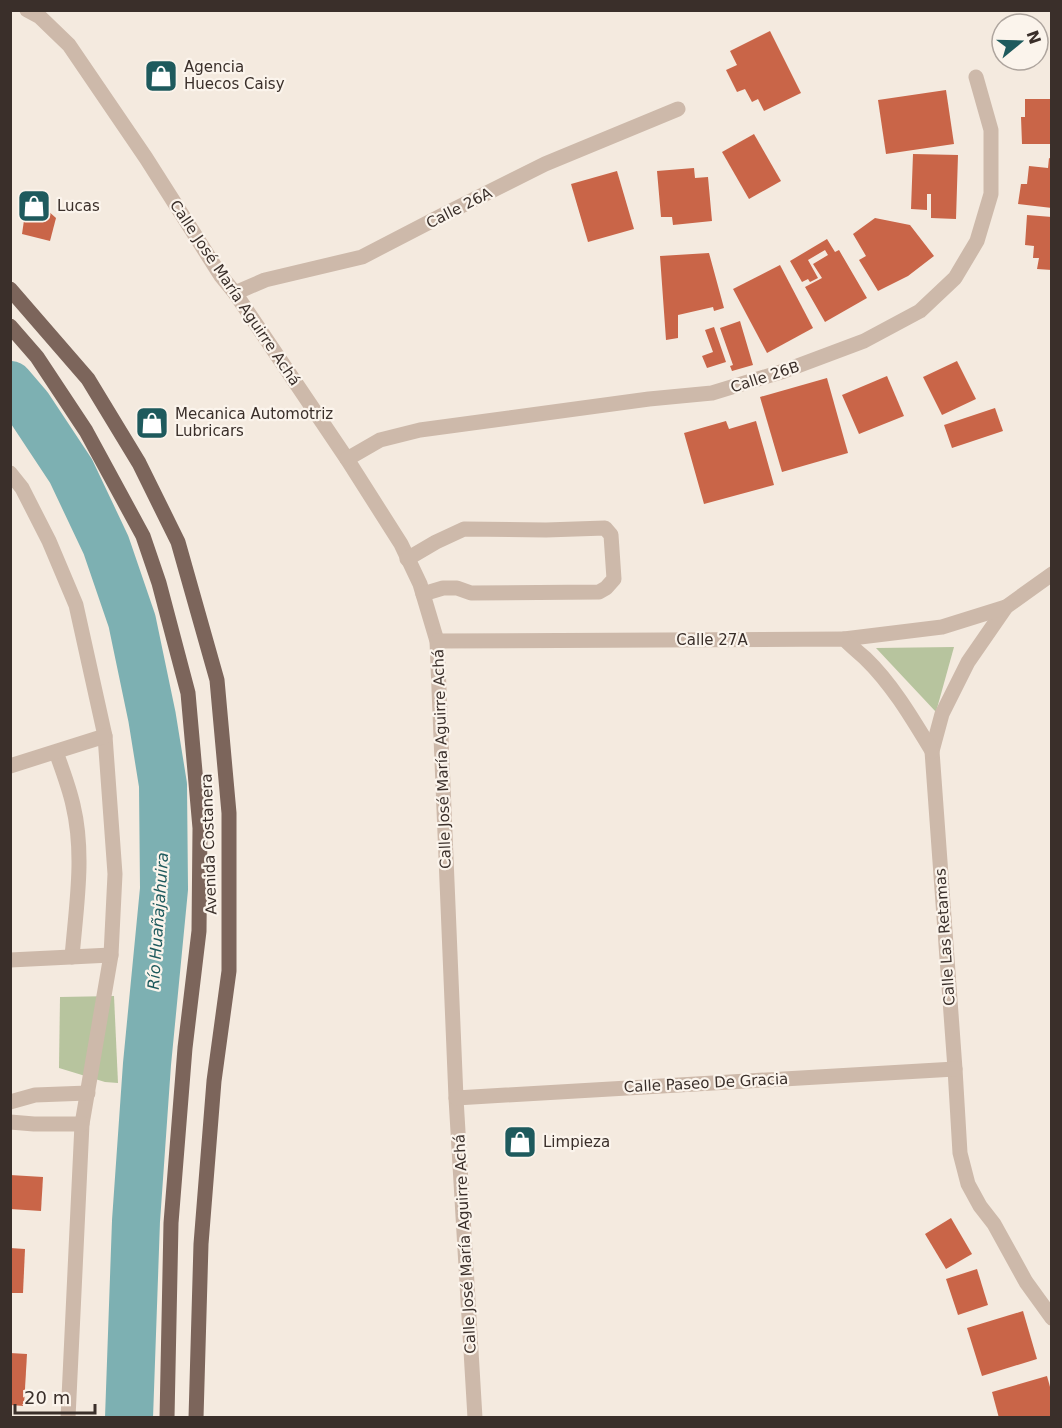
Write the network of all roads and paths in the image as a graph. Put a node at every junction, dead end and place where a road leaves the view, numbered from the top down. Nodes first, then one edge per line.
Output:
1 (27, 10) edge
2 (976, 77) dead end
3 (678, 109) dead end
4 (10, 289) edge
5 (235, 293) junction
6 (10, 326) edge
7 (347, 459) junction
8 (10, 473) edge
9 (407, 559) junction
10 (1052, 574) edge
11 (423, 594) junction
12 (1006, 607) junction
13 (844, 639) junction
14 (437, 641) junction
15 (105, 736) junction
16 (932, 751) junction
17 (56, 752) junction
18 (10, 766) edge
19 (111, 955) junction
20 (72, 957) junction
21 (10, 960) edge
22 (955, 1069) junction
23 (88, 1094) junction
24 (456, 1098) junction
25 (10, 1102) edge
26 (10, 1122) edge
27 (82, 1124) junction
28 (1052, 1318) edge
29 (68, 1418) edge
30 (167, 1418) edge
31 (196, 1418) edge
32 (475, 1418) edge

1 - 5 street, Calle José María Aguirre Achá
2 - 7 street, Calle 26B
3 - 5 street, Calle 26A
4 - 31 main road, Avenida Costanera
5 - 7 street, Calle José María Aguirre Achá
6 - 30 main road, Avenida Costanera
7 - 9 street, Calle José María Aguirre Achá
8 - 15 street
9 - 11 street, Calle José María Aguirre Achá
9 - 11 street
10 - 12 street, Calle Las Retamas
11 - 14 street, Calle José María Aguirre Achá
12 - 13 street, Calle 27A
12 - 16 street, Calle Las Retamas
13 - 14 street, Calle 27A
13 - 16 street
14 - 24 street, Calle José María Aguirre Achá
15 - 17 street
15 - 19 street
16 - 22 street, Calle Las Retamas
17 - 18 street
17 - 20 street
19 - 20 street
19 - 23 street
20 - 21 street
22 - 24 street, Calle Paseo De Gracia
22 - 28 street, Calle Las Retamas
23 - 25 street
23 - 27 street
24 - 32 street, Calle José María Aguirre Achá
26 - 27 street
27 - 29 street

